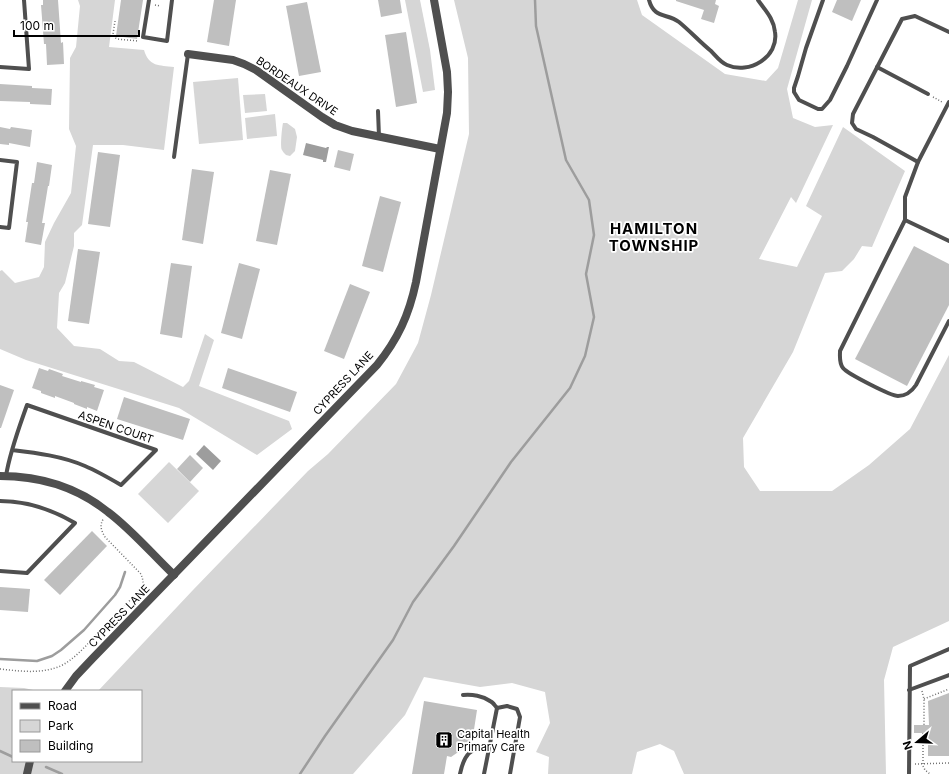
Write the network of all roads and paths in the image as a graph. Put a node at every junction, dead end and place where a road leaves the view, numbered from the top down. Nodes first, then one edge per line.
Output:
1 (24, 0) edge
2 (149, 0) edge
3 (172, 0) edge
4 (434, 0) edge
5 (649, 0) edge
6 (758, 0) edge
7 (823, 0) edge
8 (877, 0) edge
9 (115, 21) dead end
10 (949, 32) edge
11 (146, 38) junction
12 (188, 54) joint
13 (0, 67) edge
14 (877, 67) junction
15 (928, 94) joint
16 (948, 103) edge
17 (378, 111) dead end
18 (379, 137) junction
19 (440, 149) junction
20 (174, 157) dead end
21 (0, 160) edge
22 (918, 162) junction
23 (905, 220) junction
24 (0, 227) edge
25 (949, 241) edge
26 (949, 321) edge
27 (12, 450) junction
28 (3, 476) edge
29 (0, 501) edge
30 (108, 512) junction
31 (0, 571) edge
32 (174, 575) junction
33 (949, 650) edge
34 (0, 669) edge
35 (949, 675) edge
36 (920, 686) junction
37 (949, 689) edge
38 (66, 690) edge
39 (909, 690) junction
40 (463, 695) dead end
41 (924, 699) junction
42 (496, 708) junction
43 (924, 725) dead end
44 (923, 733) dead end
45 (488, 750) junction
46 (30, 762) edge
47 (949, 763) edge
48 (910, 764) junction
49 (923, 764) junction
50 (27, 774) edge
51 (460, 774) edge
52 (484, 774) edge
53 (510, 774) edge
54 (910, 774) edge
55 (930, 774) edge

1 - 13 lane
2 - 11 lane
3 - 11 lane
4 - 19 street, CYPRESS LANE
5 - 6 lane
7 - 8 lane
9 - 11 path
10 - 14 lane
12 - 18 street, BORDEAUX DRIVE
12 - 20 lane
14 - 15 lane
14 - 22 lane
15 - 16 path
16 - 22 lane
17 - 18 lane
18 - 19 street, BORDEAUX DRIVE
19 - 32 street, CYPRESS LANE
21 - 24 lane
22 - 23 lane
23 - 25 lane
23 - 26 lane
27 - 27 lane, ASPEN COURT
27 - 28 lane, ASPEN COURT
28 - 30 street
29 - 31 lane
30 - 32 street
30 - 34 path
32 - 38 street, CYPRESS LANE
33 - 39 lane
35 - 36 lane
36 - 39 lane
36 - 41 path
37 - 41 path
39 - 48 lane
40 - 42 lane
41 - 43 path
42 - 45 lane
42 - 53 lane
44 - 49 path
45 - 51 lane
45 - 52 lane
46 - 50 street
47 - 49 path
48 - 49 path
48 - 54 lane
49 - 55 path

